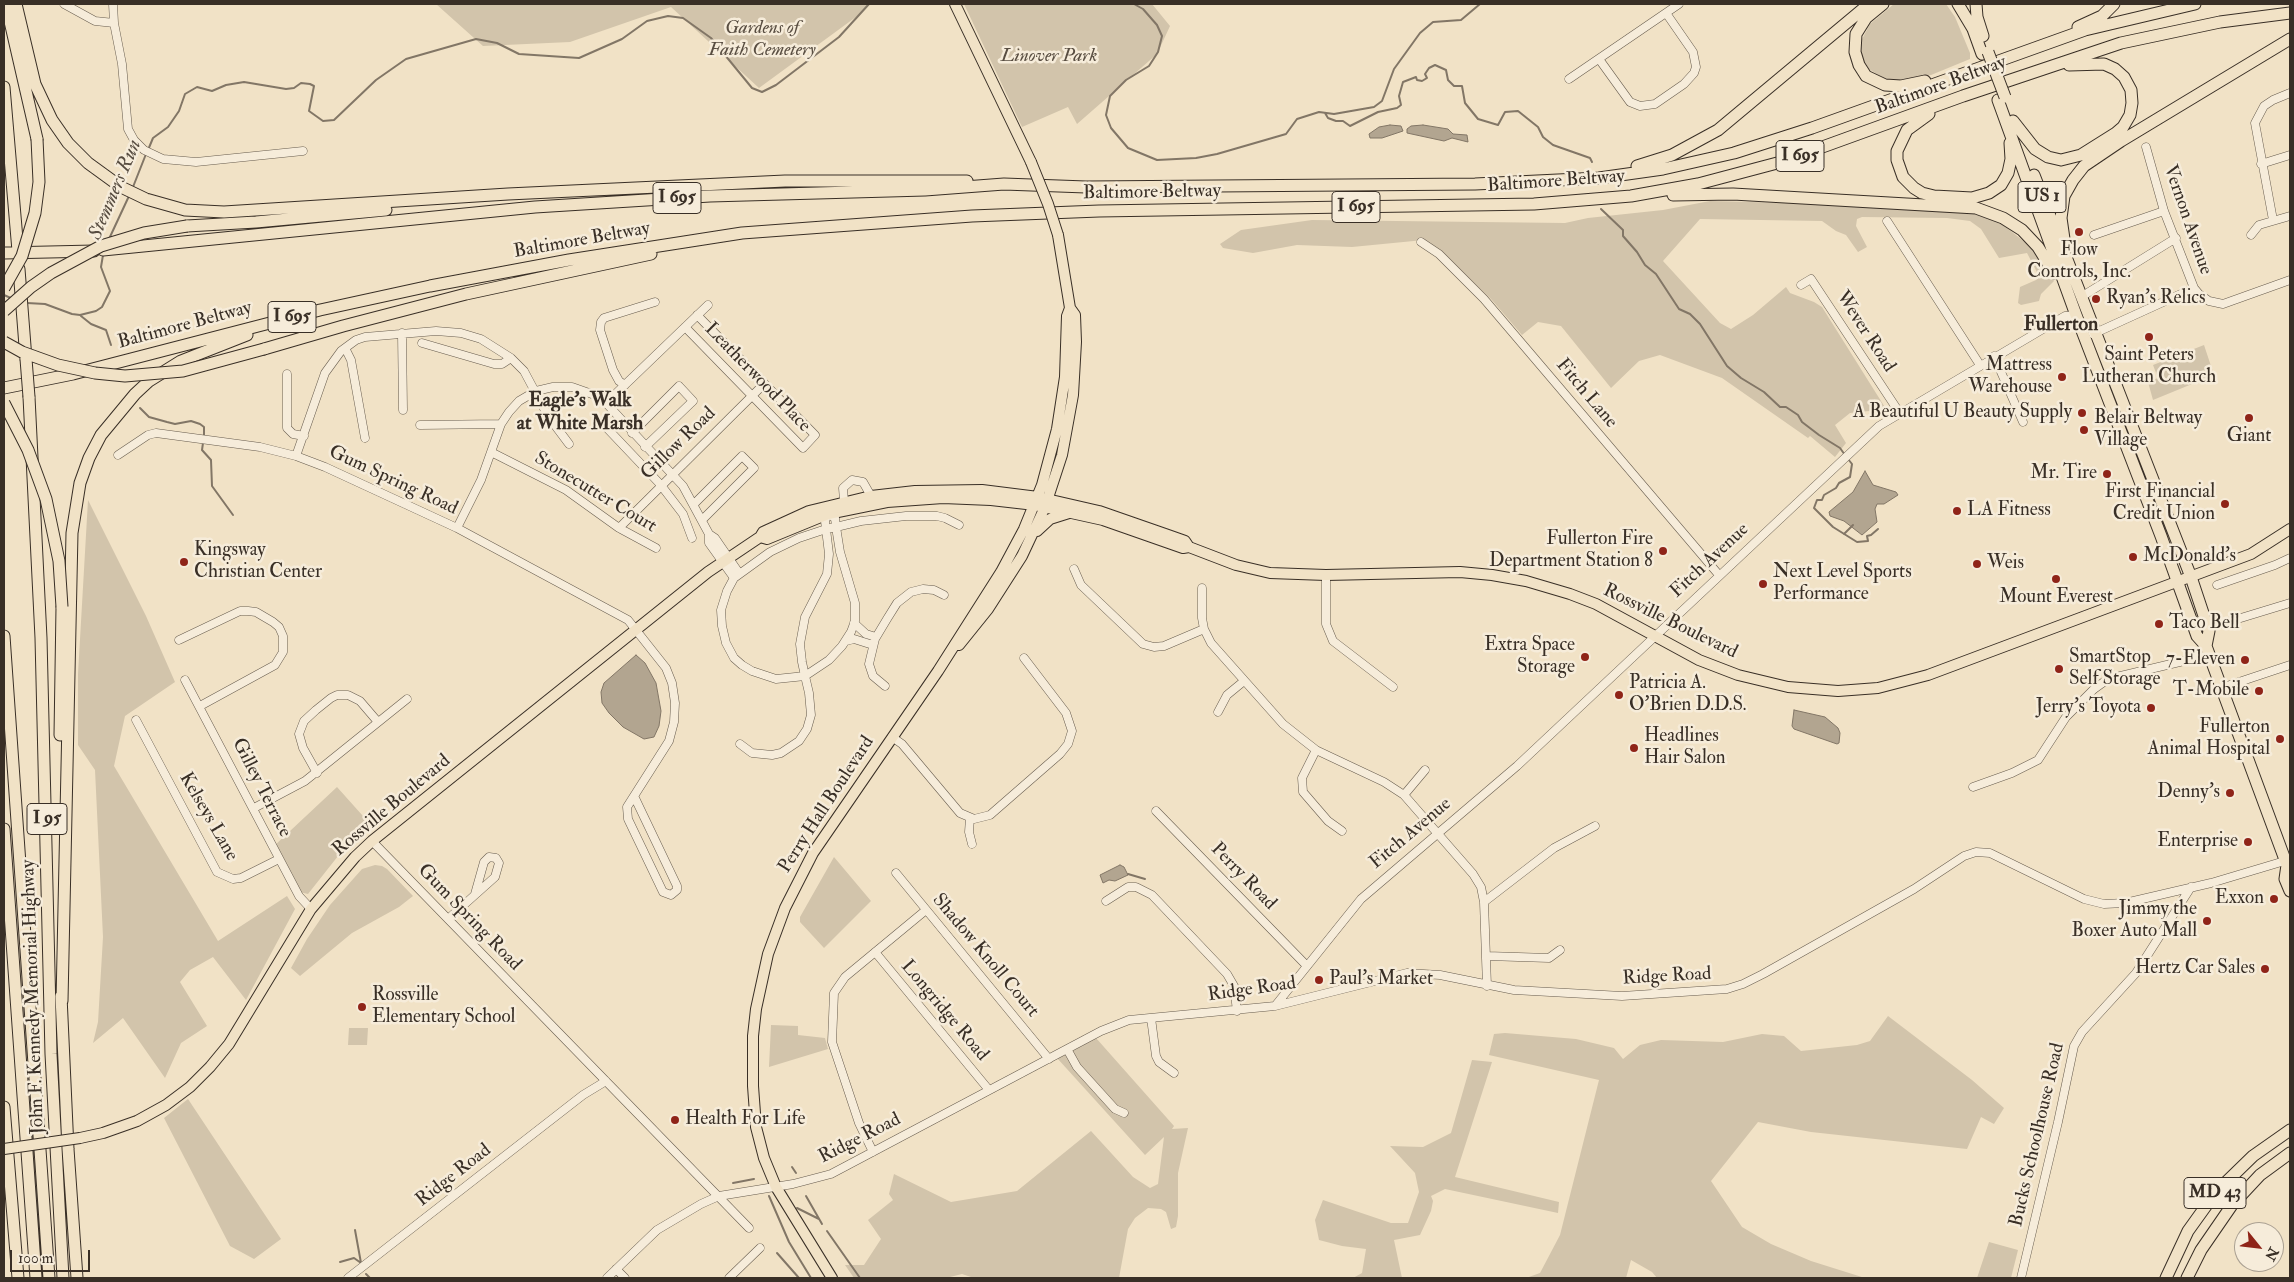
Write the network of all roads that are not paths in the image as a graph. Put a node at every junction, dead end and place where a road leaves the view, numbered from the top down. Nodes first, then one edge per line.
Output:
1 (6, 4) edge
2 (16, 4) edge
3 (64, 4) edge
4 (114, 4) edge
5 (955, 4) edge
6 (1679, 4) edge
7 (1869, 4) edge
8 (1883, 4) edge
9 (1958, 4) edge
10 (1963, 4) edge
11 (1972, 4) edge
12 (1976, 4) edge
13 (2114, 4) edge
14 (2195, 4) edge
15 (1666, 13) junction
16 (2290, 13) edge
17 (1976, 17) junction
18 (114, 23) junction
19 (1973, 29) junction
20 (2290, 39) edge
21 (2035, 47) junction
22 (1985, 53) junction
23 (1599, 59) junction
24 (2045, 68) junction
25 (1963, 73) junction
26 (1569, 79) dead end
27 (4, 87) edge
28 (2290, 93) edge
29 (1963, 96) junction
30 (2011, 125) junction
31 (2146, 147) dead end
32 (303, 151) dead end
33 (2290, 155) edge
34 (2262, 164) junction
35 (1004, 184) junction
36 (1452, 184) junction
37 (522, 194) junction
38 (1632, 196) junction
39 (2164, 211) junction
40 (2290, 216) edge
41 (2273, 220) junction
42 (1887, 221) dead end
43 (776, 232) junction
44 (2094, 235) dead end
45 (2251, 235) dead end
46 (2176, 238) junction
47 (1421, 242) dead end
48 (4, 253) edge
49 (2071, 272) junction
50 (487, 276) junction
51 (2290, 280) edge
52 (1801, 284) dead end
53 (4, 288) edge
54 (2194, 288) junction
55 (2081, 297) junction
56 (655, 302) dead end
57 (708, 305) dead end
58 (4, 311) edge
59 (697, 315) junction
60 (2076, 315) junction
61 (685, 327) junction
62 (402, 333) junction
63 (2090, 335) junction
64 (4, 342) edge
65 (422, 343) dead end
66 (345, 348) junction
67 (1994, 356) junction
68 (511, 358) junction
69 (1980, 365) junction
70 (287, 374) dead end
71 (764, 384) junction
72 (625, 385) junction
73 (4, 388) edge
74 (536, 392) junction
75 (751, 396) junction
76 (606, 402) junction
77 (4, 403) edge
78 (403, 410) dead end
79 (1899, 412) junction
80 (2023, 422) dead end
81 (500, 424) junction
82 (604, 424) dead end
83 (420, 425) dead end
84 (632, 433) junction
85 (304, 436) junction
86 (365, 438) dead end
87 (569, 444) dead end
88 (645, 447) junction
89 (490, 452) junction
90 (118, 455) dead end
91 (296, 456) junction
92 (672, 473) junction
93 (660, 484) junction
94 (871, 496) junction
95 (844, 501) junction
96 (1041, 502) junction
97 (694, 504) junction
98 (1070, 512) junction
99 (828, 514) junction
100 (702, 520) junction
101 (958, 525) dead end
102 (836, 527) junction
103 (457, 528) junction
104 (619, 528) junction
105 (826, 529) junction
106 (2289, 532) edge
107 (692, 538) dead end
108 (760, 538) junction
109 (1030, 540) junction
110 (1189, 547) junction
111 (656, 548) dead end
112 (840, 552) junction
113 (829, 554) junction
114 (2290, 558) edge
115 (725, 560) junction
116 (1074, 569) dead end
117 (1326, 575) junction
118 (1719, 575) junction
119 (736, 576) junction
120 (2191, 577) junction
121 (2177, 582) junction
122 (2217, 585) dead end
123 (1202, 588) dead end
124 (944, 595) dead end
125 (2290, 603) edge
126 (854, 623) junction
127 (2208, 628) junction
128 (1204, 629) junction
129 (636, 630) junction
130 (4, 636) edge
131 (1654, 636) junction
132 (876, 637) junction
133 (178, 640) dead end
134 (846, 641) junction
135 (873, 645) junction
136 (2208, 651) junction
137 (1024, 658) dead end
138 (2290, 665) edge
139 (938, 671) junction
140 (805, 676) junction
141 (185, 680) dead end
142 (1244, 680) junction
143 (885, 686) dead end
144 (1393, 687) dead end
145 (2221, 688) junction
146 (407, 699) dead end
147 (200, 706) junction
148 (1218, 712) dead end
149 (136, 720) dead end
150 (378, 722) junction
151 (892, 737) junction
152 (740, 744) dead end
153 (1316, 750) junction
154 (1425, 770) dead end
155 (316, 773) junction
156 (1973, 787) dead end
157 (1404, 795) junction
158 (634, 796) junction
159 (254, 808) junction
160 (1156, 811) dead end
161 (970, 818) junction
162 (1595, 826) dead end
163 (4, 829) edge
164 (1342, 831) dead end
165 (1437, 833) junction
166 (372, 841) junction
167 (972, 844) dead end
168 (659, 850) junction
169 (646, 856) junction
170 (279, 859) junction
171 (2288, 863) edge
172 (896, 873) dead end
173 (2191, 887) junction
174 (2290, 891) edge
175 (475, 894) dead end
176 (1106, 901) dead end
177 (1484, 902) junction
178 (311, 909) junction
179 (926, 910) junction
180 (448, 919) junction
181 (1560, 950) dead end
182 (874, 952) junction
183 (1487, 956) junction
184 (1306, 965) junction
185 (1487, 986) junction
186 (62, 1001) junction
187 (1275, 1006) junction
188 (1237, 1011) junction
189 (1150, 1018) junction
190 (1067, 1049) junction
191 (1049, 1059) junction
192 (1174, 1073) dead end
193 (606, 1082) junction
194 (989, 1090) junction
195 (4, 1107) edge
196 (1124, 1113) dead end
197 (2290, 1130) edge
198 (4, 1149) edge
199 (873, 1152) junction
200 (2290, 1153) edge
201 (776, 1186) junction
202 (719, 1196) junction
203 (4, 1199) edge
204 (749, 1228) dead end
205 (760, 1248) dead end
206 (616, 1269) junction
207 (11, 1278) edge
208 (18, 1278) edge
209 (36, 1278) edge
210 (49, 1278) edge
211 (63, 1278) edge
212 (78, 1278) edge
213 (348, 1278) edge
214 (607, 1278) edge
215 (625, 1278) edge
216 (729, 1278) edge
217 (832, 1278) edge
218 (2021, 1278) edge
219 (2166, 1278) edge
220 (2187, 1278) edge

1 - 53 highway, bridge
2 - 37 highway
3 - 18 street
4 - 18 street
5 - 96 main road, bridge
6 - 15 street
7 - 36 highway
8 - 25 highway
9 - 19 highway
10 - 19 main road, US 1
11 - 17 main road, US 1
12 - 17 highway
13 - 21 highway
14 - 21 highway, Baltimore Beltway / I 695
15 - 23 street
15 - 23 street
16 - 24 highway, Baltimore Beltway / I 695
17 - 22 highway, US 1
18 - 32 street
19 - 22 highway, US 1
20 - 49 highway
21 - 25 highway, Baltimore Beltway / I 695
22 - 30 highway, US 1, bridge
23 - 26 street
24 - 29 highway, Baltimore Beltway / I 695
24 - 30 highway
25 - 36 highway, Baltimore Beltway / I 695
27 - 211 highway, John F. Kennedy Memorial Highway / I 95, bridge
28 - 34 street
29 - 30 highway
29 - 38 highway, Baltimore Beltway / I 695
30 - 49 highway, US 1
30 - 60 highway, US 1
31 - 39 street, Vernon Avenue
33 - 34 street
34 - 41 street
35 - 36 highway, Baltimore Beltway / I 695
35 - 37 highway
35 - 48 highway, Baltimore Beltway / I 695
37 - 58 highway, bridge
38 - 43 highway, Baltimore Beltway / I 695
38 - 60 highway
39 - 44 street
39 - 46 street, Vernon Avenue
40 - 41 street
41 - 45 street
42 - 69 street
43 - 50 highway, Baltimore Beltway / I 695
43 - 64 highway, bridge
46 - 54 street, Vernon Avenue
46 - 55 street
47 - 118 street, Fitch Lane
49 - 55 highway, US 1
50 - 73 highway, Baltimore Beltway / I 695
50 - 186 highway
51 - 54 street, Vernon Avenue
52 - 79 street, Wever Road
54 - 63 street
55 - 63 highway, US 1
56 - 72 street
57 - 59 street, Leatherwood Place
59 - 61 street, Leatherwood Place
59 - 71 street, Leatherwood Place
60 - 63 highway, US 1
60 - 67 street, Fitch Avenue
61 - 72 street, Leatherwood Place
61 - 75 street, Leatherwood Place
62 - 66 street
62 - 68 street
62 - 78 street
63 - 120 highway, US 1
63 - 121 highway, US 1
65 - 68 street
66 - 85 street
66 - 86 street
67 - 69 street, Fitch Avenue
67 - 80 street
68 - 74 street
69 - 79 street, Fitch Avenue
70 - 85 street
71 - 75 street, Gillow Road
71 - 75 street, Leatherwood Place
72 - 76 street, Leatherwood Place
74 - 76 street
74 - 81 street
74 - 87 street
75 - 92 street, Gillow Road
76 - 84 street
77 - 186 highway, bridge
79 - 118 street, Fitch Avenue
81 - 83 street
81 - 89 street
82 - 93 street
84 - 88 street
84 - 88 street
85 - 91 street
88 - 92 street
89 - 103 street
89 - 104 street, Stonecutter Court
90 - 91 street, Gum Spring Road
91 - 103 street, Gum Spring Road
92 - 93 street, Gillow Road
92 - 97 street
93 - 104 street, Gillow Road
93 - 107 street
94 - 95 main road, Rossville Boulevard
94 - 95 street
94 - 96 main road, Rossville Boulevard
95 - 108 main road, Rossville Boulevard
96 - 98 main road, Rossville Boulevard
96 - 99 main road, Rossville Boulevard
96 - 109 main road, Perry Hall Boulevard
96 - 110 main road, Rossville Boulevard
96 - 139 main road, Perry Hall Boulevard
97 - 100 street
97 - 100 street
98 - 109 main road
98 - 110 main road, Rossville Boulevard
99 - 102 street
99 - 105 street
99 - 108 main road, Rossville Boulevard
100 - 115 street
101 - 102 street
102 - 105 street
102 - 112 street
103 - 129 street, Gum Spring Road
104 - 111 street, Stonecutter Court
105 - 113 street
105 - 119 street
106 - 120 main road, Rossville Boulevard
108 - 115 main road, Rossville Boulevard
109 - 139 main road, Perry Hall Boulevard
110 - 117 main road, Rossville Boulevard
112 - 113 street
112 - 126 street
113 - 140 street
114 - 122 street
115 - 119 street
115 - 129 main road, Rossville Boulevard
116 - 128 street
117 - 131 main road, Rossville Boulevard
117 - 144 street
118 - 131 street, Fitch Avenue
119 - 140 street
120 - 121 main road, Rossville Boulevard
120 - 127 highway, US 1
121 - 131 main road, Rossville Boulevard
121 - 136 highway, US 1
123 - 128 street
124 - 132 street
125 - 127 street
126 - 132 street
126 - 134 street
127 - 136 highway, US 1
128 - 142 street
129 - 158 street, Gum Spring Road
129 - 166 main road, Rossville Boulevard
130 - 210 highway
131 - 165 street, Fitch Avenue
132 - 135 street
133 - 147 street
134 - 135 street
134 - 140 street
135 - 143 street
136 - 145 highway, US 1
136 - 156 street
137 - 161 street
138 - 145 street
139 - 151 main road, Perry Hall Boulevard
140 - 152 street
141 - 147 street, Gilley Terrace
142 - 148 street
142 - 153 street
145 - 171 highway, US 1
146 - 150 street
147 - 159 street, Gilley Terrace
149 - 170 street, Kelseys Lane
150 - 155 street
150 - 155 street
151 - 161 street
151 - 201 main road, Perry Hall Boulevard
153 - 157 street
153 - 164 street
154 - 157 street
155 - 159 street
157 - 165 street
158 - 168 street
158 - 169 street
159 - 170 street, Gilley Terrace
160 - 184 street, Perry Road
161 - 167 street
162 - 177 street
163 - 209 highway
165 - 177 street
165 - 184 street, Fitch Avenue
166 - 178 main road, Rossville Boulevard
166 - 180 street, Gum Spring Road
168 - 169 street
168 - 169 street
170 - 178 street, Gilley Terrace
171 - 173 street, Ridge Road
171 - 174 highway, US 1
172 - 179 street, Shadow Knoll Court
173 - 185 street, Ridge Road
173 - 218 street, Bucks Schoolhouse Road
175 - 180 street
176 - 188 street
177 - 183 street
178 - 198 main road, Rossville Boulevard, bridge
179 - 182 street
179 - 191 street, Shadow Knoll Court
180 - 193 street, Gum Spring Road
181 - 183 street
182 - 194 street, Longridge Road
182 - 199 street
183 - 185 street
184 - 187 street, Fitch Avenue
185 - 187 street, Ridge Road
186 - 212 highway
187 - 188 street, Ridge Road
188 - 189 street, Ridge Road
189 - 190 street, Ridge Road
189 - 192 street
190 - 191 street, Ridge Road
190 - 196 street
191 - 194 street, Ridge Road
193 - 202 street
193 - 213 street, Ridge Road
194 - 199 street, Ridge Road
195 - 208 highway, John F. Kennedy Memorial Highway
197 - 219 highway, MD 43
199 - 201 street, Ridge Road
200 - 220 highway, MD 43
201 - 202 street, Ridge Road
201 - 217 main road, Perry Hall Boulevard
202 - 204 street
202 - 206 street, Ridge Road
203 - 207 highway
205 - 216 street
206 - 214 street, Ridge Road
206 - 215 street

